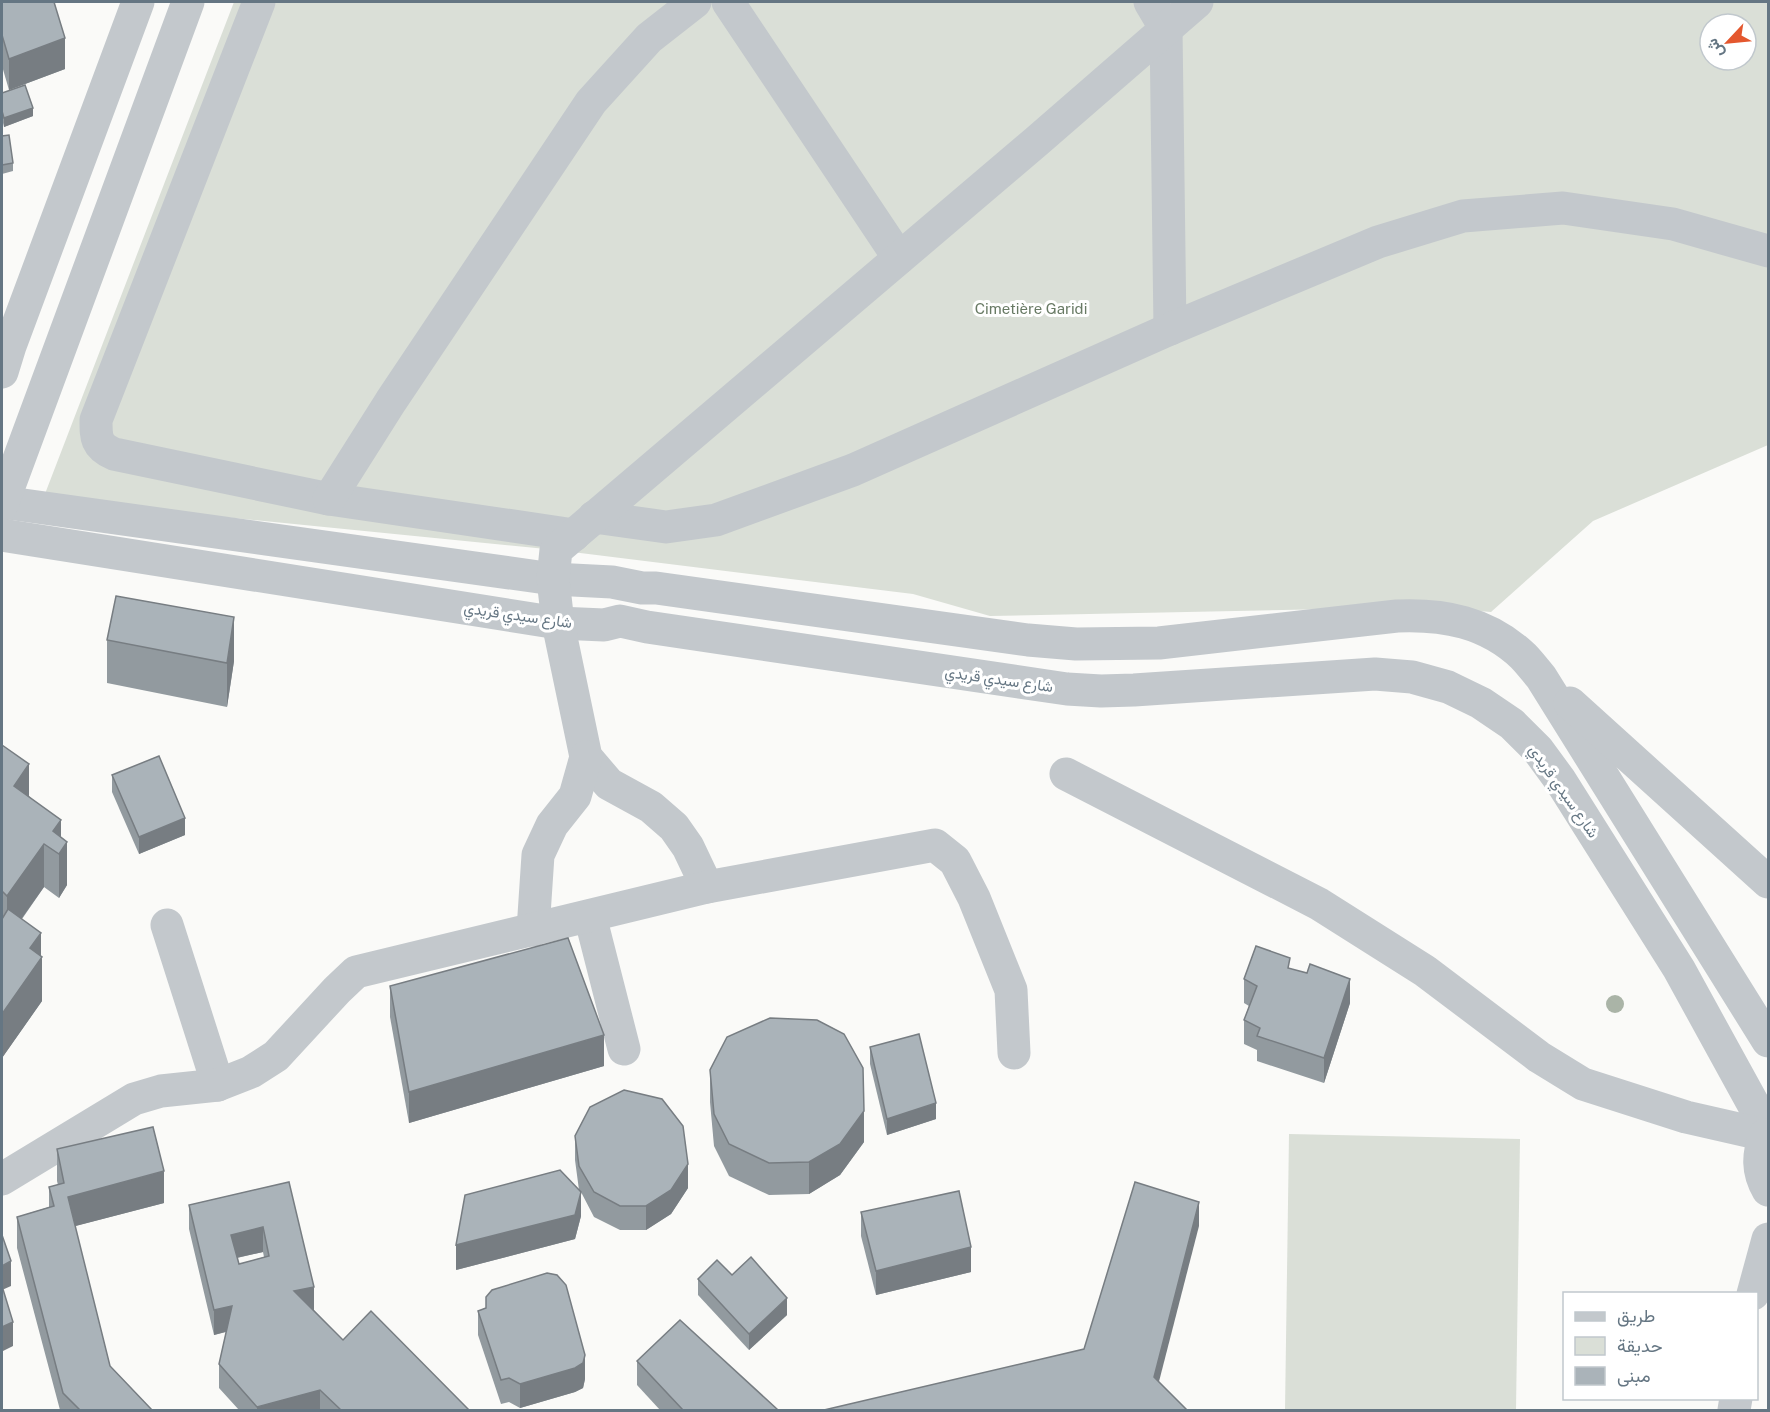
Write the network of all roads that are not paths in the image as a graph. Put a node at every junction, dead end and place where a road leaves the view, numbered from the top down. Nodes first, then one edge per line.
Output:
1 (138, 2) edge
2 (188, 2) edge
3 (259, 2) edge
4 (695, 2) edge
5 (728, 2) edge
6 (1197, 2) edge
7 (1158, 15) edge
8 (1768, 250) edge
9 (899, 258) junction
10 (1170, 329) junction
11 (4, 345) edge
12 (329, 499) junction
13 (2, 503) edge
14 (584, 526) junction
15 (2, 535) edge
16 (553, 579) junction
17 (558, 623) junction
18 (1541, 677) junction
19 (586, 757) junction
20 (1066, 774) dead end
21 (1768, 882) edge
22 (707, 887) junction
23 (590, 916) junction
24 (166, 925) dead end
25 (533, 930) junction
26 (1768, 1041) edge
27 (624, 1049) dead end
28 (1014, 1053) dead end
29 (218, 1084) junction
30 (1767, 1134) edge
31 (2, 1179) edge
32 (1768, 1190) edge
33 (1768, 1239) edge
34 (1753, 1292) edge

1 - 11 street
2 - 13 street
3 - 12 street
4 - 12 street
5 - 9 street
6 - 7 street
7 - 9 street
7 - 10 street
8 - 10 street
9 - 14 street
10 - 14 street
12 - 14 street
13 - 16 street
14 - 16 street
15 - 17 street, شارع سيدي قريدي
16 - 17 street
16 - 18 street
17 - 19 street
17 - 30 street, شارع سيدي قريدي
18 - 21 street
18 - 26 street
19 - 22 street
19 - 25 street
20 - 30 street
22 - 23 street
22 - 28 street
23 - 25 street
23 - 27 street
24 - 29 street
25 - 29 street
29 - 31 street
30 - 32 street
33 - 34 street

